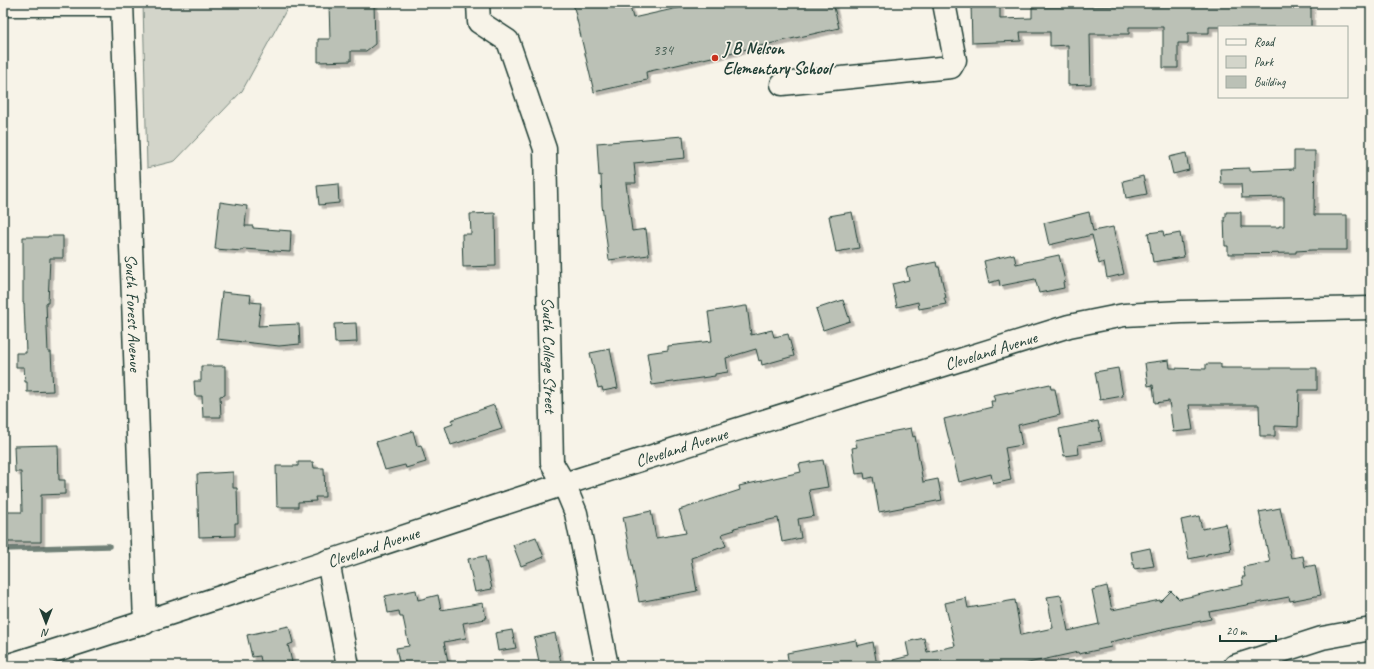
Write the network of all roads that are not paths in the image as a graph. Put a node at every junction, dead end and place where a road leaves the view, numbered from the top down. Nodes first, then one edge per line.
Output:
1 (478, 3) edge
2 (944, 3) edge
3 (122, 4) edge
4 (3, 5) edge
5 (782, 84) dead end
6 (1371, 308) edge
7 (564, 484) junction
8 (328, 561) junction
9 (145, 623) junction
10 (1371, 629) edge
11 (6, 666) edge
12 (348, 666) edge
13 (607, 666) edge
14 (1235, 666) edge

1 - 7 street, South College Street
2 - 5 street
3 - 4 street
3 - 9 street, South Forest Avenue
6 - 7 street, Cleveland Avenue
7 - 8 street, Cleveland Avenue
7 - 13 street, South College Street
8 - 9 street, Cleveland Avenue
8 - 12 street
9 - 11 street, Cleveland Avenue
10 - 14 street

